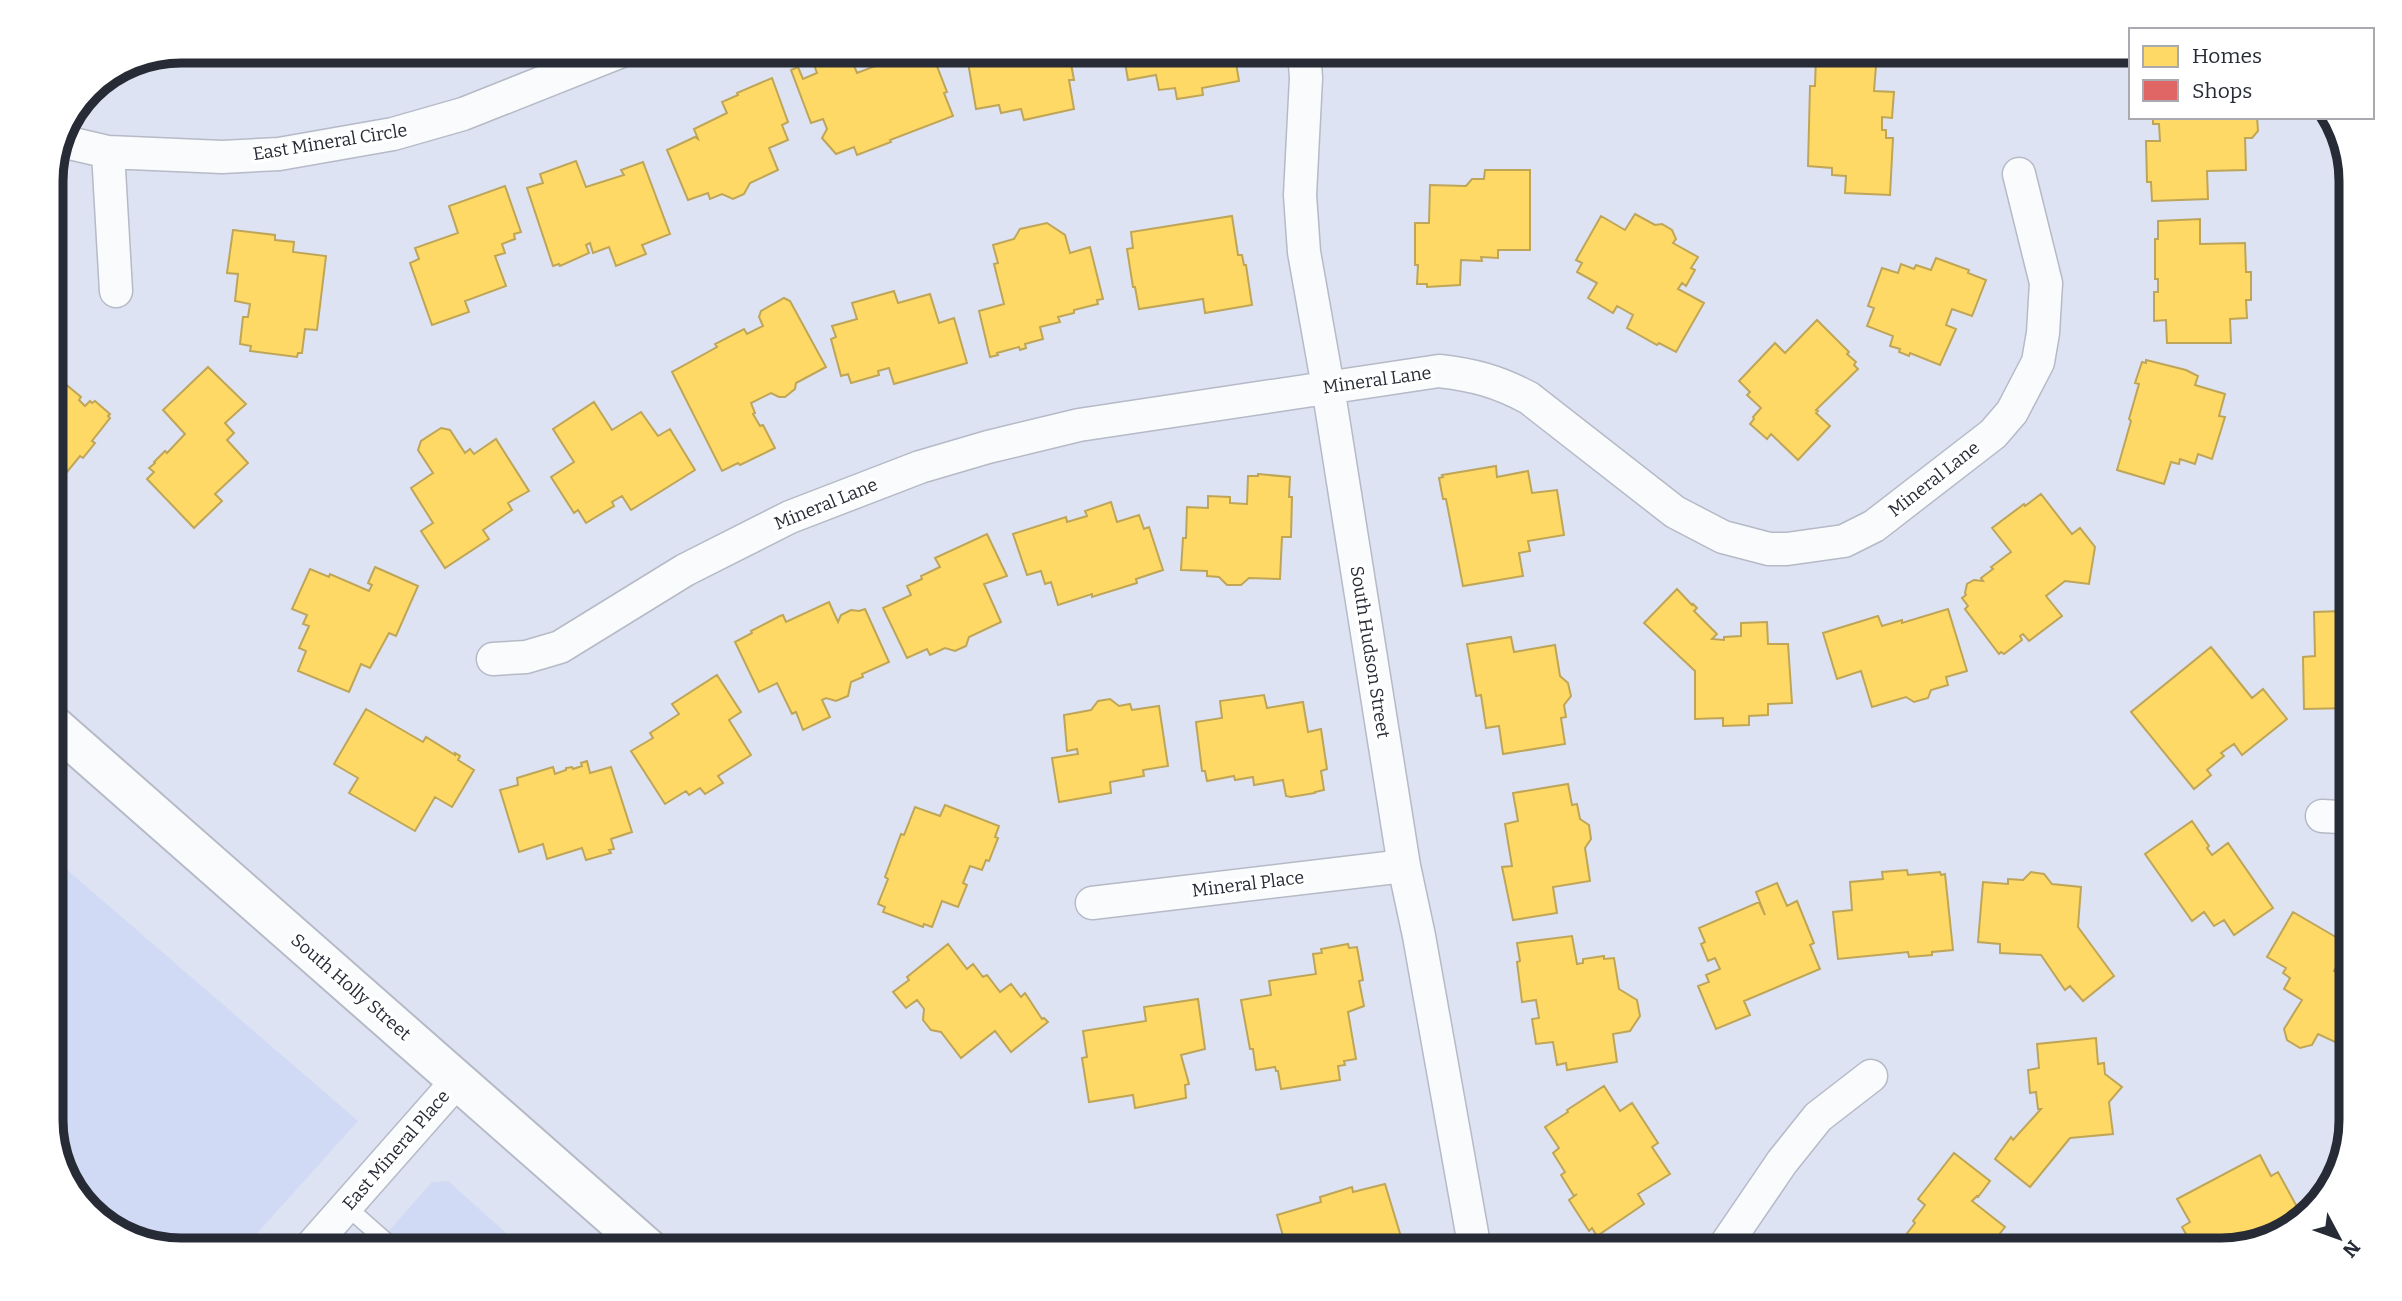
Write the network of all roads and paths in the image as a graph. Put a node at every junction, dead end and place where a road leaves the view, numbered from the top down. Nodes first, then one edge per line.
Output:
1 (592, 63) edge
2 (1305, 63) edge
3 (70, 143) edge
4 (108, 152) junction
5 (2020, 174) dead end
6 (117, 291) dead end
7 (1328, 387) junction
8 (492, 659) dead end
9 (63, 734) edge
10 (1404, 866) junction
11 (1091, 903) dead end
12 (1871, 1076) dead end
13 (457, 1081) junction
14 (346, 1206) junction
15 (318, 1238) edge
16 (382, 1238) edge
17 (636, 1238) edge
18 (1473, 1238) edge
19 (1730, 1238) edge

1 - 4 street, East Mineral Circle
2 - 7 street, South Hudson Street
3 - 4 street, East Mineral Circle
4 - 6 street
5 - 7 street, Mineral Lane
7 - 8 street, Mineral Lane
7 - 10 street, South Hudson Street
9 - 13 main road, South Holly Street
10 - 11 street, Mineral Place
10 - 18 street, South Hudson Street
12 - 19 street
13 - 14 street, East Mineral Place
13 - 17 main road, South Holly Street
14 - 15 street, East Mineral Place
14 - 16 lane

